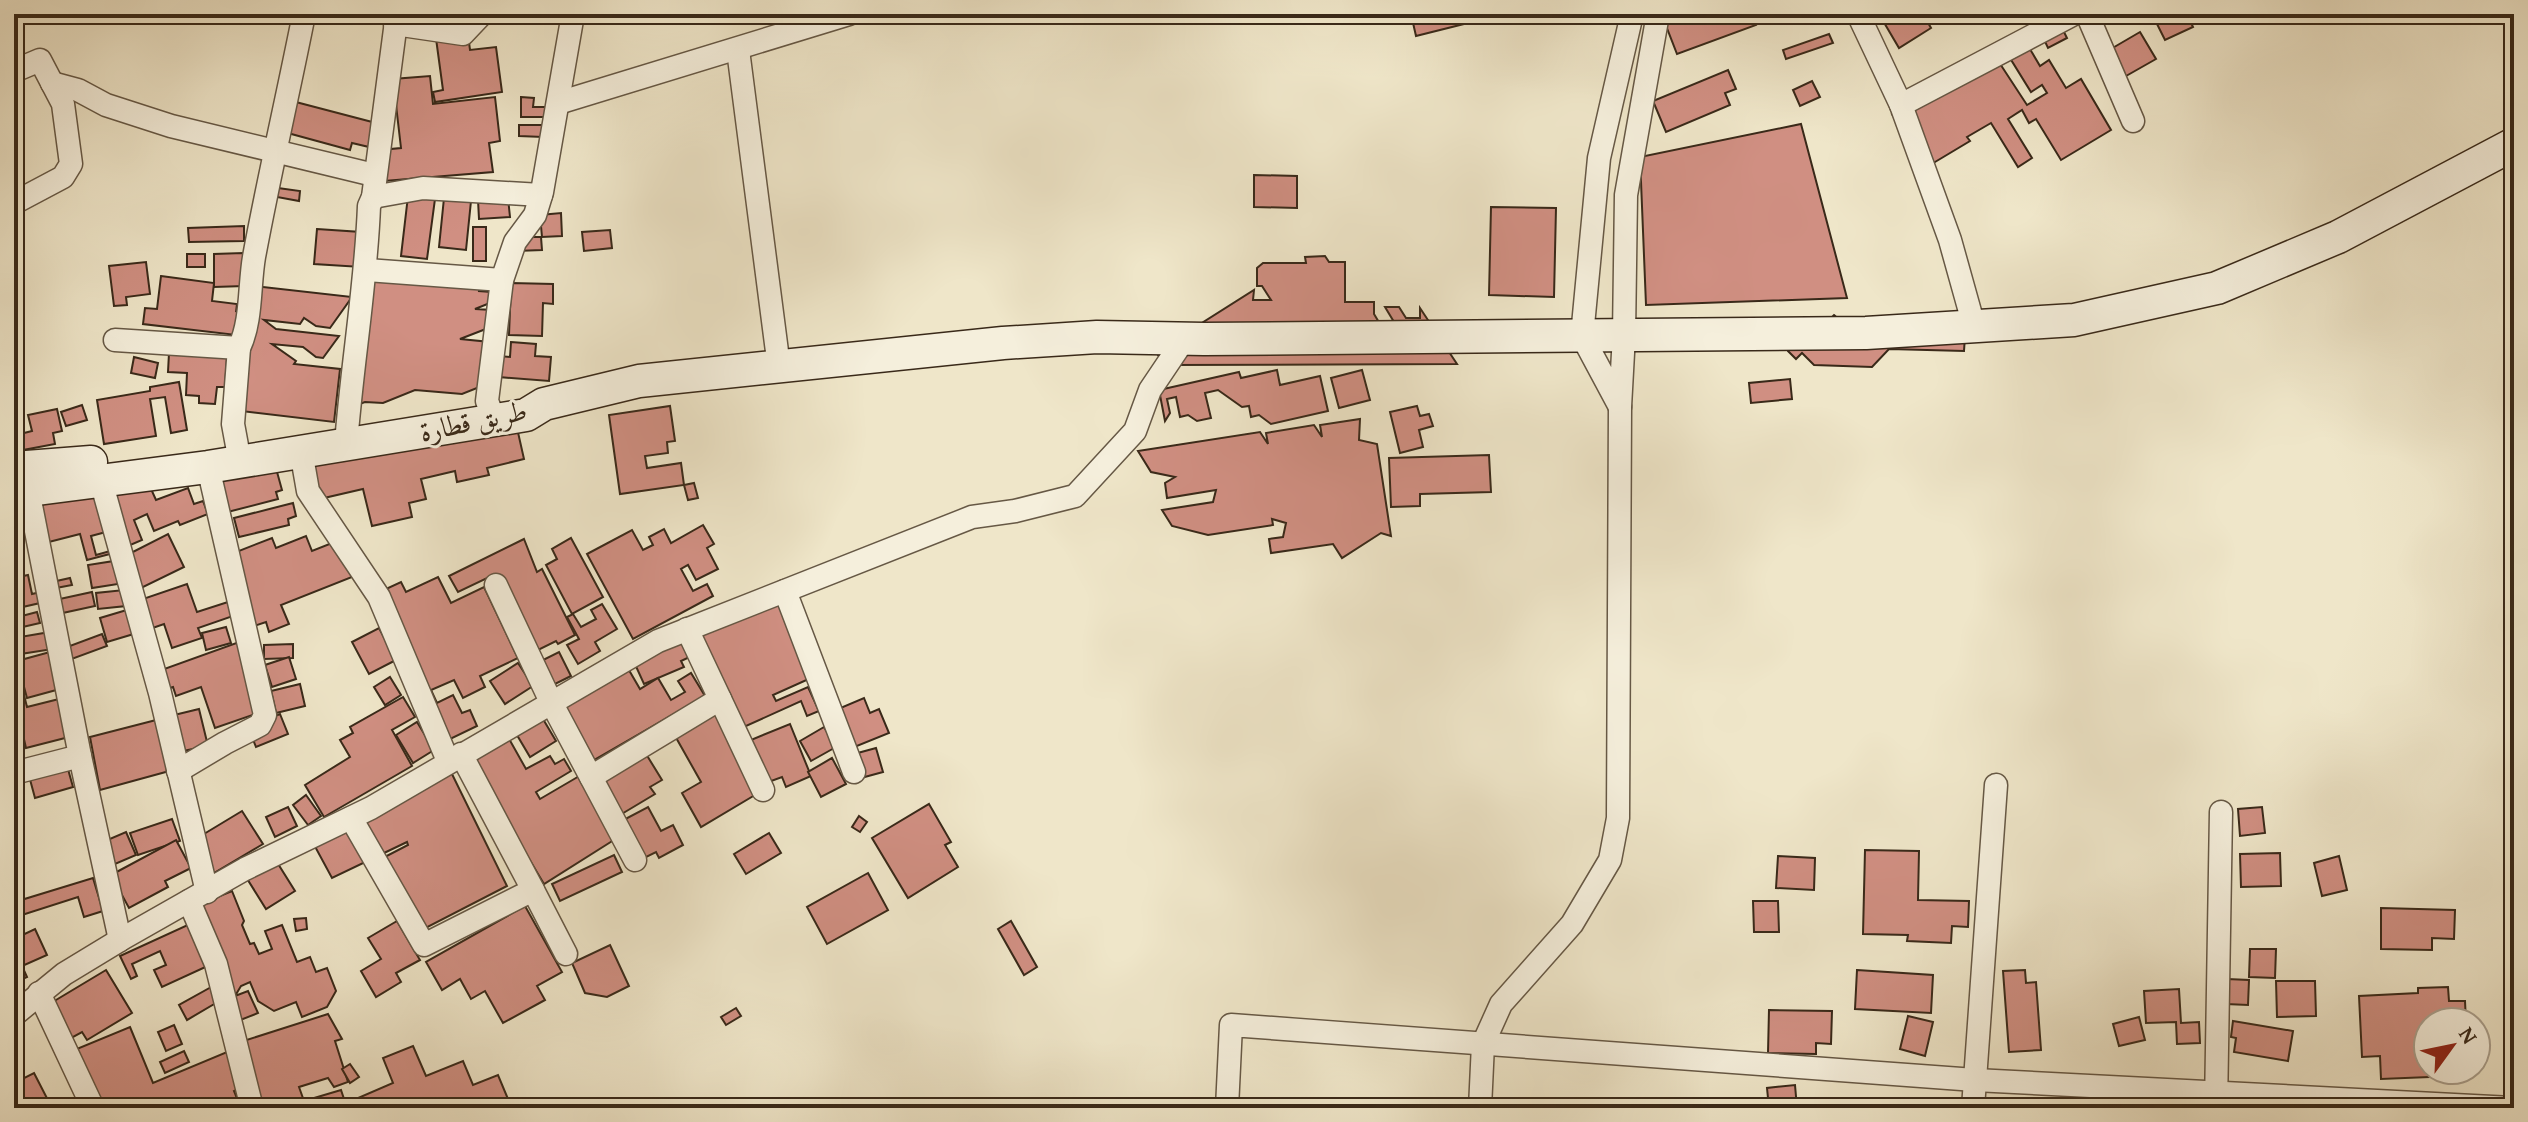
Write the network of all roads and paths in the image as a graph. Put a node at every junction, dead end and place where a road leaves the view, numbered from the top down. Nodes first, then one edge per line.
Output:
1 (304, 14) edge
2 (482, 14) edge
3 (573, 14) edge
4 (849, 14) edge
5 (1632, 14) edge
6 (1658, 14) edge
7 (1858, 14) edge
8 (2074, 14) edge
9 (2087, 14) edge
10 (396, 19) edge
11 (738, 50) junction
12 (14, 71) edge
13 (52, 83) junction
14 (558, 103) junction
15 (1901, 105) junction
16 (2133, 121) dead end
17 (2514, 144) edge
18 (274, 151) junction
19 (373, 186) junction
20 (541, 195) junction
21 (14, 203) edge
22 (367, 270) junction
23 (502, 280) junction
24 (1974, 326) junction
25 (1624, 335) junction
26 (1582, 336) junction
27 (1185, 338) junction
28 (115, 340) dead end
29 (239, 348) junction
30 (779, 367) junction
31 (1620, 407) junction
32 (491, 410) junction
33 (347, 435) junction
34 (301, 451) junction
35 (238, 452) junction
36 (208, 467) junction
37 (101, 481) junction
38 (19, 483) edge
39 (496, 585) dead end
40 (785, 591) junction
41 (687, 629) junction
42 (720, 699) junction
43 (551, 702) junction
44 (80, 756) junction
45 (454, 758) junction
46 (178, 771) junction
47 (854, 772) dead end
48 (14, 773) edge
49 (591, 777) junction
50 (1996, 785) dead end
51 (763, 790) dead end
52 (2221, 812) dead end
53 (351, 818) junction
54 (635, 860) dead end
55 (533, 890) junction
56 (198, 896) junction
57 (120, 940) junction
58 (566, 954) dead end
59 (39, 993) junction
60 (14, 1015) edge
61 (1483, 1044) junction
62 (1975, 1080) junction
63 (2217, 1100) edge
64 (93, 1108) edge
65 (252, 1108) edge
66 (1227, 1108) edge
67 (1480, 1108) edge
68 (1973, 1108) edge
69 (2512, 1108) edge

1 - 18 street
2 - 10 street
3 - 14 street
4 - 11 street
5 - 26 street
6 - 25 street
7 - 15 street
8 - 15 street
9 - 16 street
10 - 19 street
11 - 14 street
11 - 30 street
12 - 13 street
13 - 18 street
13 - 21 street
14 - 20 street
15 - 24 street
17 - 24 main road
18 - 19 street
18 - 29 street
19 - 20 street
19 - 22 street
20 - 23 street
22 - 23 street
22 - 33 street
23 - 32 street
24 - 25 main road
25 - 26 main road
25 - 31 street
26 - 27 main road
26 - 31 street
27 - 30 main road
27 - 40 street
28 - 29 street
29 - 35 street
30 - 32 main road, طريق قطارة
31 - 61 street
32 - 33 main road, طريق قطارة
33 - 34 main road, طريق قطارة
33 - 35 main road, طريق قطارة
34 - 35 main road, طريق قطارة
34 - 45 street
35 - 36 main road, طريق قطارة
35 - 38 main road, طريق قطارة
36 - 37 main road, طريق قطارة
36 - 46 street
37 - 38 main road, طريق قطارة
37 - 46 street
38 - 44 street
39 - 43 street
40 - 41 street
40 - 47 street
41 - 42 street
41 - 43 street
42 - 49 street
42 - 51 street
43 - 45 street
43 - 49 street
44 - 48 street
44 - 57 street
45 - 53 street
45 - 55 street
46 - 56 street
49 - 54 street
50 - 62 street
52 - 63 street
53 - 55 street
53 - 56 street
55 - 58 street
56 - 57 street
56 - 65 street
57 - 59 street
59 - 60 street
59 - 64 street
61 - 62 street
61 - 66 street
61 - 67 street
62 - 63 street
62 - 68 street
63 - 69 street

